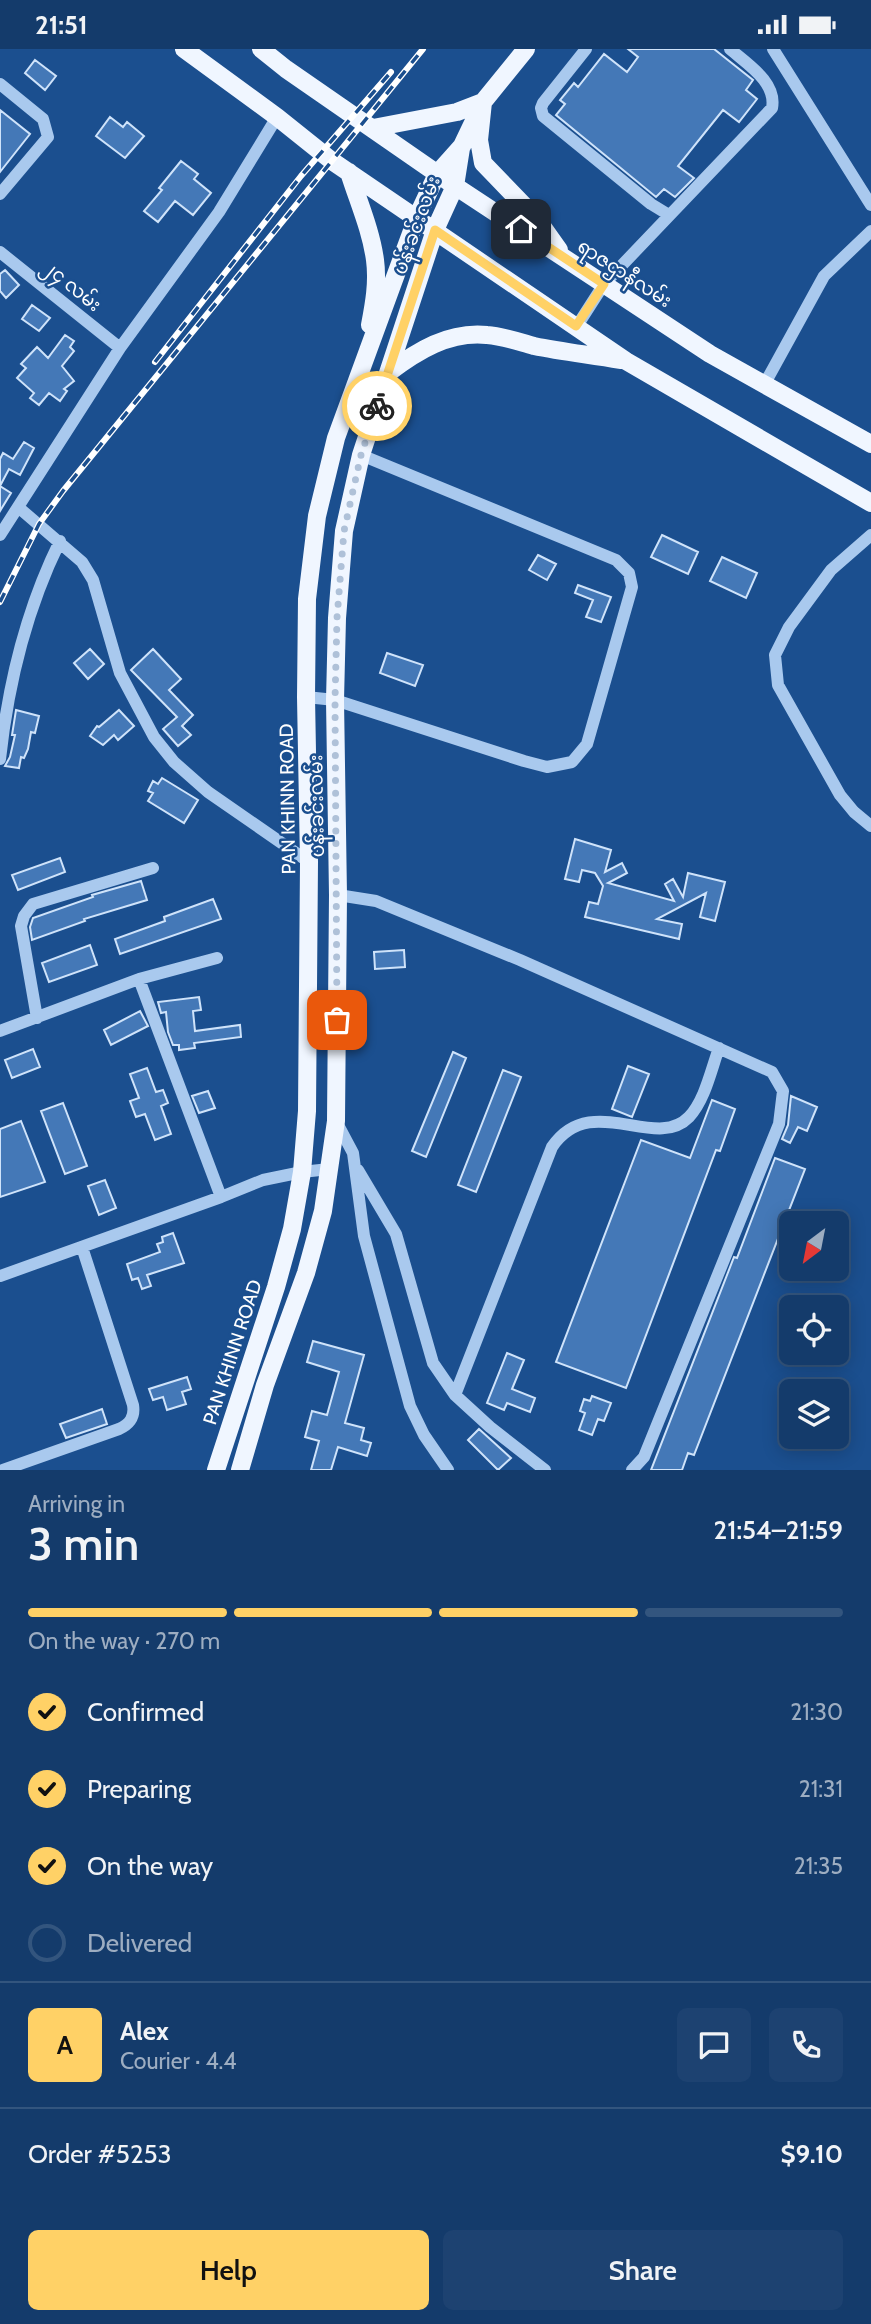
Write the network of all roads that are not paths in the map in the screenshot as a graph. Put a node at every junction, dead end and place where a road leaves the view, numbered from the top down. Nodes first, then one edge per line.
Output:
1 (184, 49) edge
2 (261, 49) edge
3 (526, 49) edge
4 (586, 49) edge
5 (730, 49) edge
6 (773, 49) edge
7 (0, 84) edge
8 (483, 102) junction
9 (277, 117) junction
10 (373, 128) junction
11 (461, 146) junction
12 (349, 172) junction
13 (437, 174) junction
14 (455, 186) junction
15 (0, 194) edge
16 (871, 205) edge
17 (669, 215) junction
18 (417, 217) junction
19 (435, 230) junction
20 (871, 231) edge
21 (0, 252) edge
22 (565, 258) junction
23 (604, 284) junction
24 (576, 326) junction
25 (120, 348) junction
26 (366, 361) junction
27 (626, 361) junction
28 (388, 373) junction
29 (764, 385) junction
30 (871, 445) edge
31 (361, 455) junction
32 (871, 503) edge
33 (18, 507) junction
34 (0, 535) edge
35 (871, 535) edge
36 (60, 541) junction
37 (306, 697) junction
38 (335, 700) junction
39 (0, 759) edge
40 (871, 826) edge
41 (309, 862) junction
42 (153, 868) dead end
43 (338, 895) junction
44 (217, 958) dead end
45 (139, 979) junction
46 (37, 1018) junction
47 (0, 1031) edge
48 (719, 1048) junction
49 (336, 1121) junction
50 (356, 1166) junction
51 (329, 1169) junction
52 (302, 1172) junction
53 (221, 1197) junction
54 (82, 1247) junction
55 (0, 1276) edge
56 (456, 1395) junction
57 (3, 1470) edge
58 (216, 1470) edge
59 (240, 1470) edge
60 (448, 1470) edge
61 (545, 1470) edge
62 (632, 1470) edge

1 - 9 main road
2 - 10 main road, ရာဇဌာနီလမ်း
3 - 8 main road
4 - 17 street
5 - 17 street
6 - 16 street
7 - 15 street
8 - 10 main road
8 - 11 main road
8 - 22 main road
9 - 12 main road
9 - 25 street
10 - 13 main road, ရာဇဌာနီလမ်း
11 - 13 main road, PAN KHINN ROAD
11 - 14 main road, ပန်းခင်းလမ်း
12 - 18 main road
12 - 26 main road
13 - 14 main road, ရာဇဌာနီလမ်း
13 - 18 main road, PAN KHINN ROAD
14 - 19 main road, ပန်းခင်းလမ်း
14 - 22 main road, ရာဇဌာနီလမ်း
17 - 23 street
18 - 19 main road
18 - 26 main road, PAN KHINN ROAD
19 - 24 main road
19 - 28 main road, ပန်းခင်းလမ်း
20 - 29 street
21 - 25 street, ၂၄ လမ်း
22 - 23 main road, ရာဇဌာနီလမ်း
23 - 24 street
23 - 29 main road, ရာဇဌာနီလမ်း
24 - 27 main road
25 - 33 street
26 - 37 main road, PAN KHINN ROAD
27 - 28 main road
27 - 32 main road
28 - 31 main road, ပန်းခင်းလမ်း
29 - 30 main road, ရာဇဌာနီလမ်း
31 - 38 main road, ပန်းခင်းလမ်း
31 - 38 street
33 - 34 street
33 - 36 street
35 - 40 street
36 - 39 street
36 - 41 street
37 - 38 street
37 - 41 main road, PAN KHINN ROAD
38 - 43 main road, ပန်းခင်းလမ်း
41 - 52 main road, PAN KHINN ROAD
42 - 46 street
43 - 48 street
43 - 49 main road, ပန်းခင်းလမ်း
44 - 45 street
45 - 46 street
45 - 53 street
46 - 47 street
48 - 56 street
48 - 62 street
49 - 50 street
49 - 51 main road, ပန်းခင်းလမ်း
50 - 56 street
50 - 60 street
51 - 52 street
51 - 59 main road, ပန်းခင်းလမ်း
52 - 53 street
52 - 58 main road, PAN KHINN ROAD
53 - 54 street
54 - 55 street
54 - 57 street
56 - 61 street

